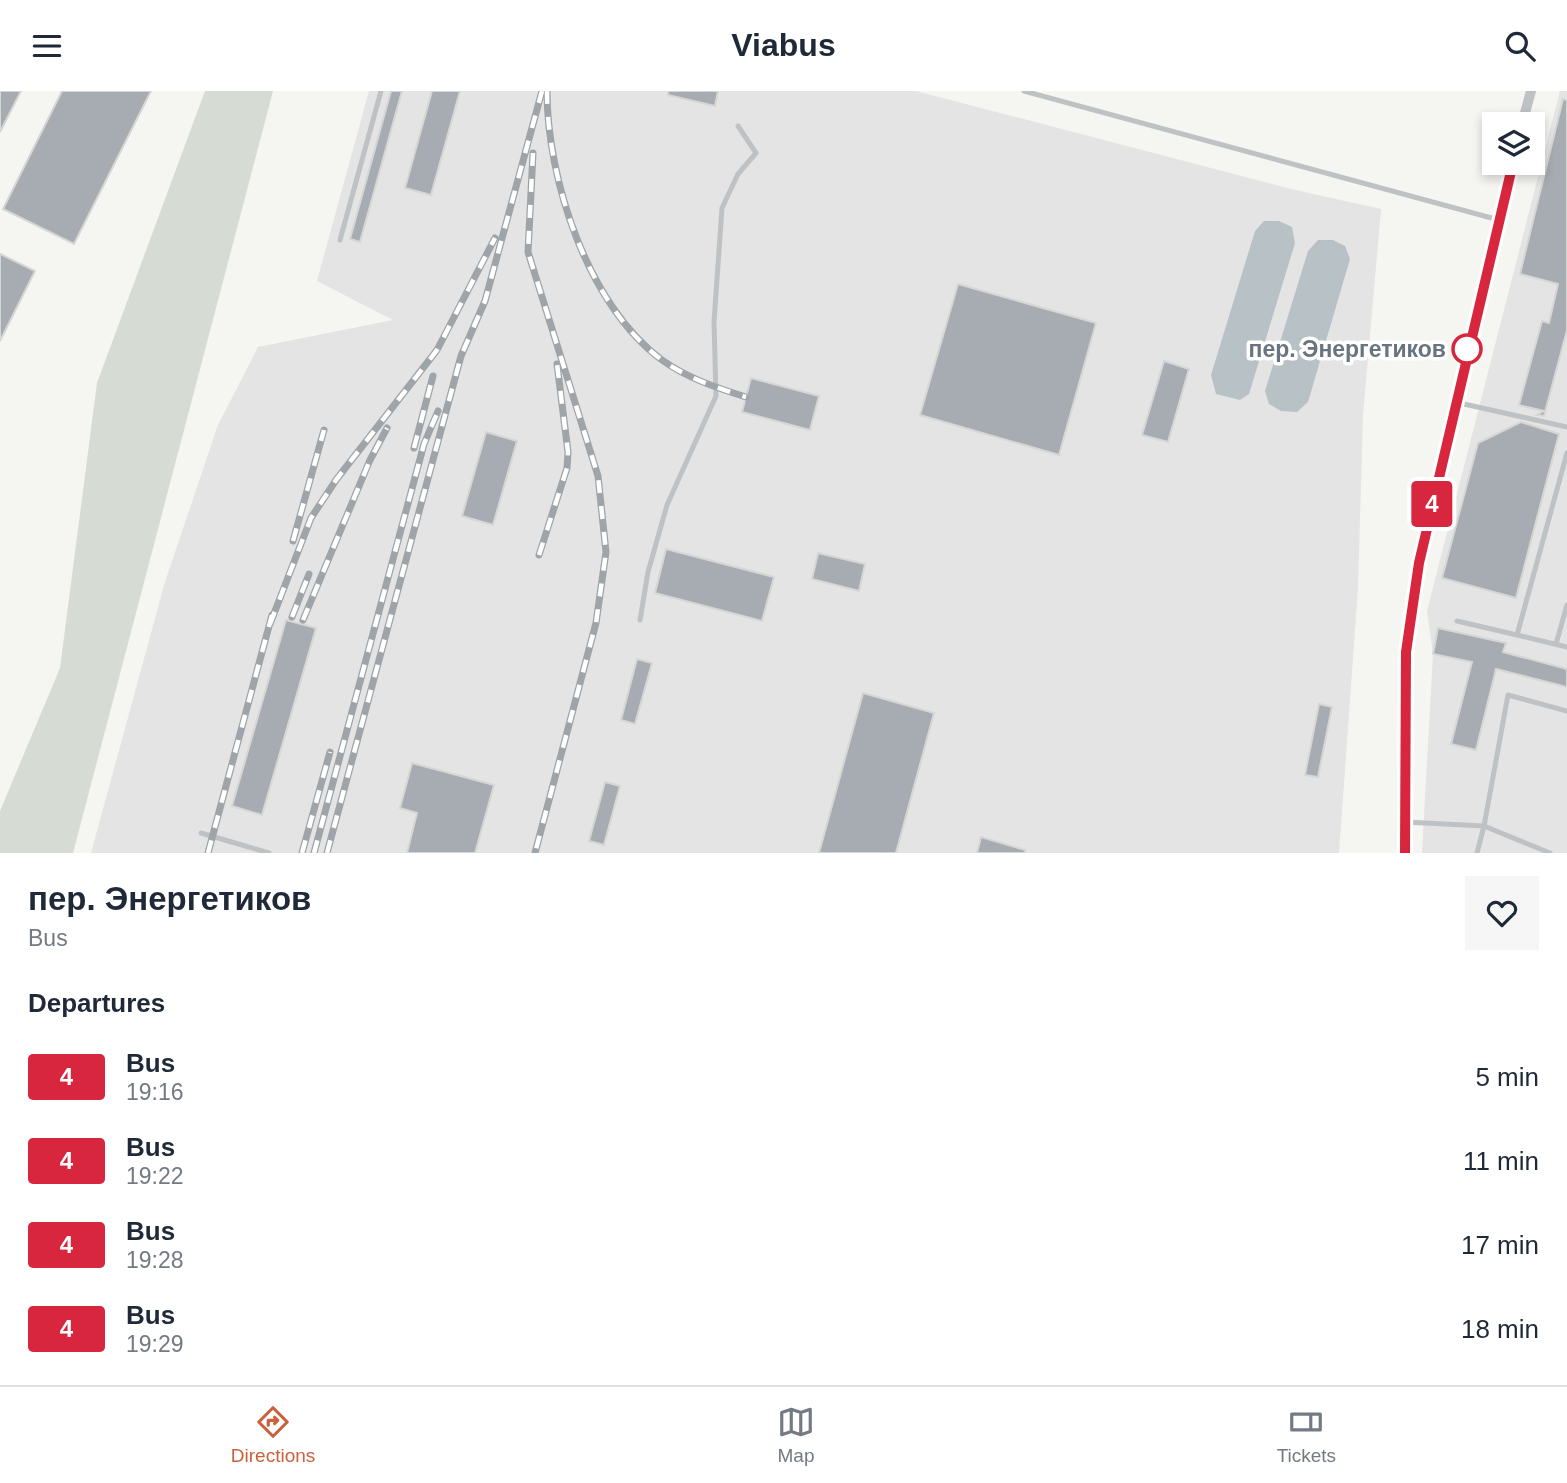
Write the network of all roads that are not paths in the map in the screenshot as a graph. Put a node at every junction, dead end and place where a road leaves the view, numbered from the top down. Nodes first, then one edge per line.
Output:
1 (381, 91) edge
2 (1024, 91) edge
3 (1531, 91) edge
4 (1525, 112) edge
5 (738, 126) dead end
6 (1510, 175) edge
7 (1499, 220) junction
8 (340, 240) dead end
9 (1455, 402) junction
10 (1567, 427) edge
11 (1567, 453) edge
12 (1567, 604) edge
13 (640, 620) dead end
14 (1457, 621) dead end
15 (1517, 635) junction
16 (1556, 644) junction
17 (1567, 647) edge
18 (1567, 711) edge
19 (1405, 823) junction
20 (1484, 826) junction
21 (201, 833) dead end
22 (269, 853) edge
23 (1405, 853) edge
24 (1477, 853) edge
25 (1549, 853) edge

1 - 8 lane
2 - 7 lane
3 - 4 street
5 - 13 lane
6 - 7 street
7 - 9 street
9 - 10 lane
9 - 19 street
11 - 15 lane
12 - 16 lane
14 - 15 lane
15 - 16 lane
16 - 17 lane
18 - 20 lane
19 - 20 lane
19 - 23 street
20 - 24 lane
20 - 25 lane
21 - 22 lane

